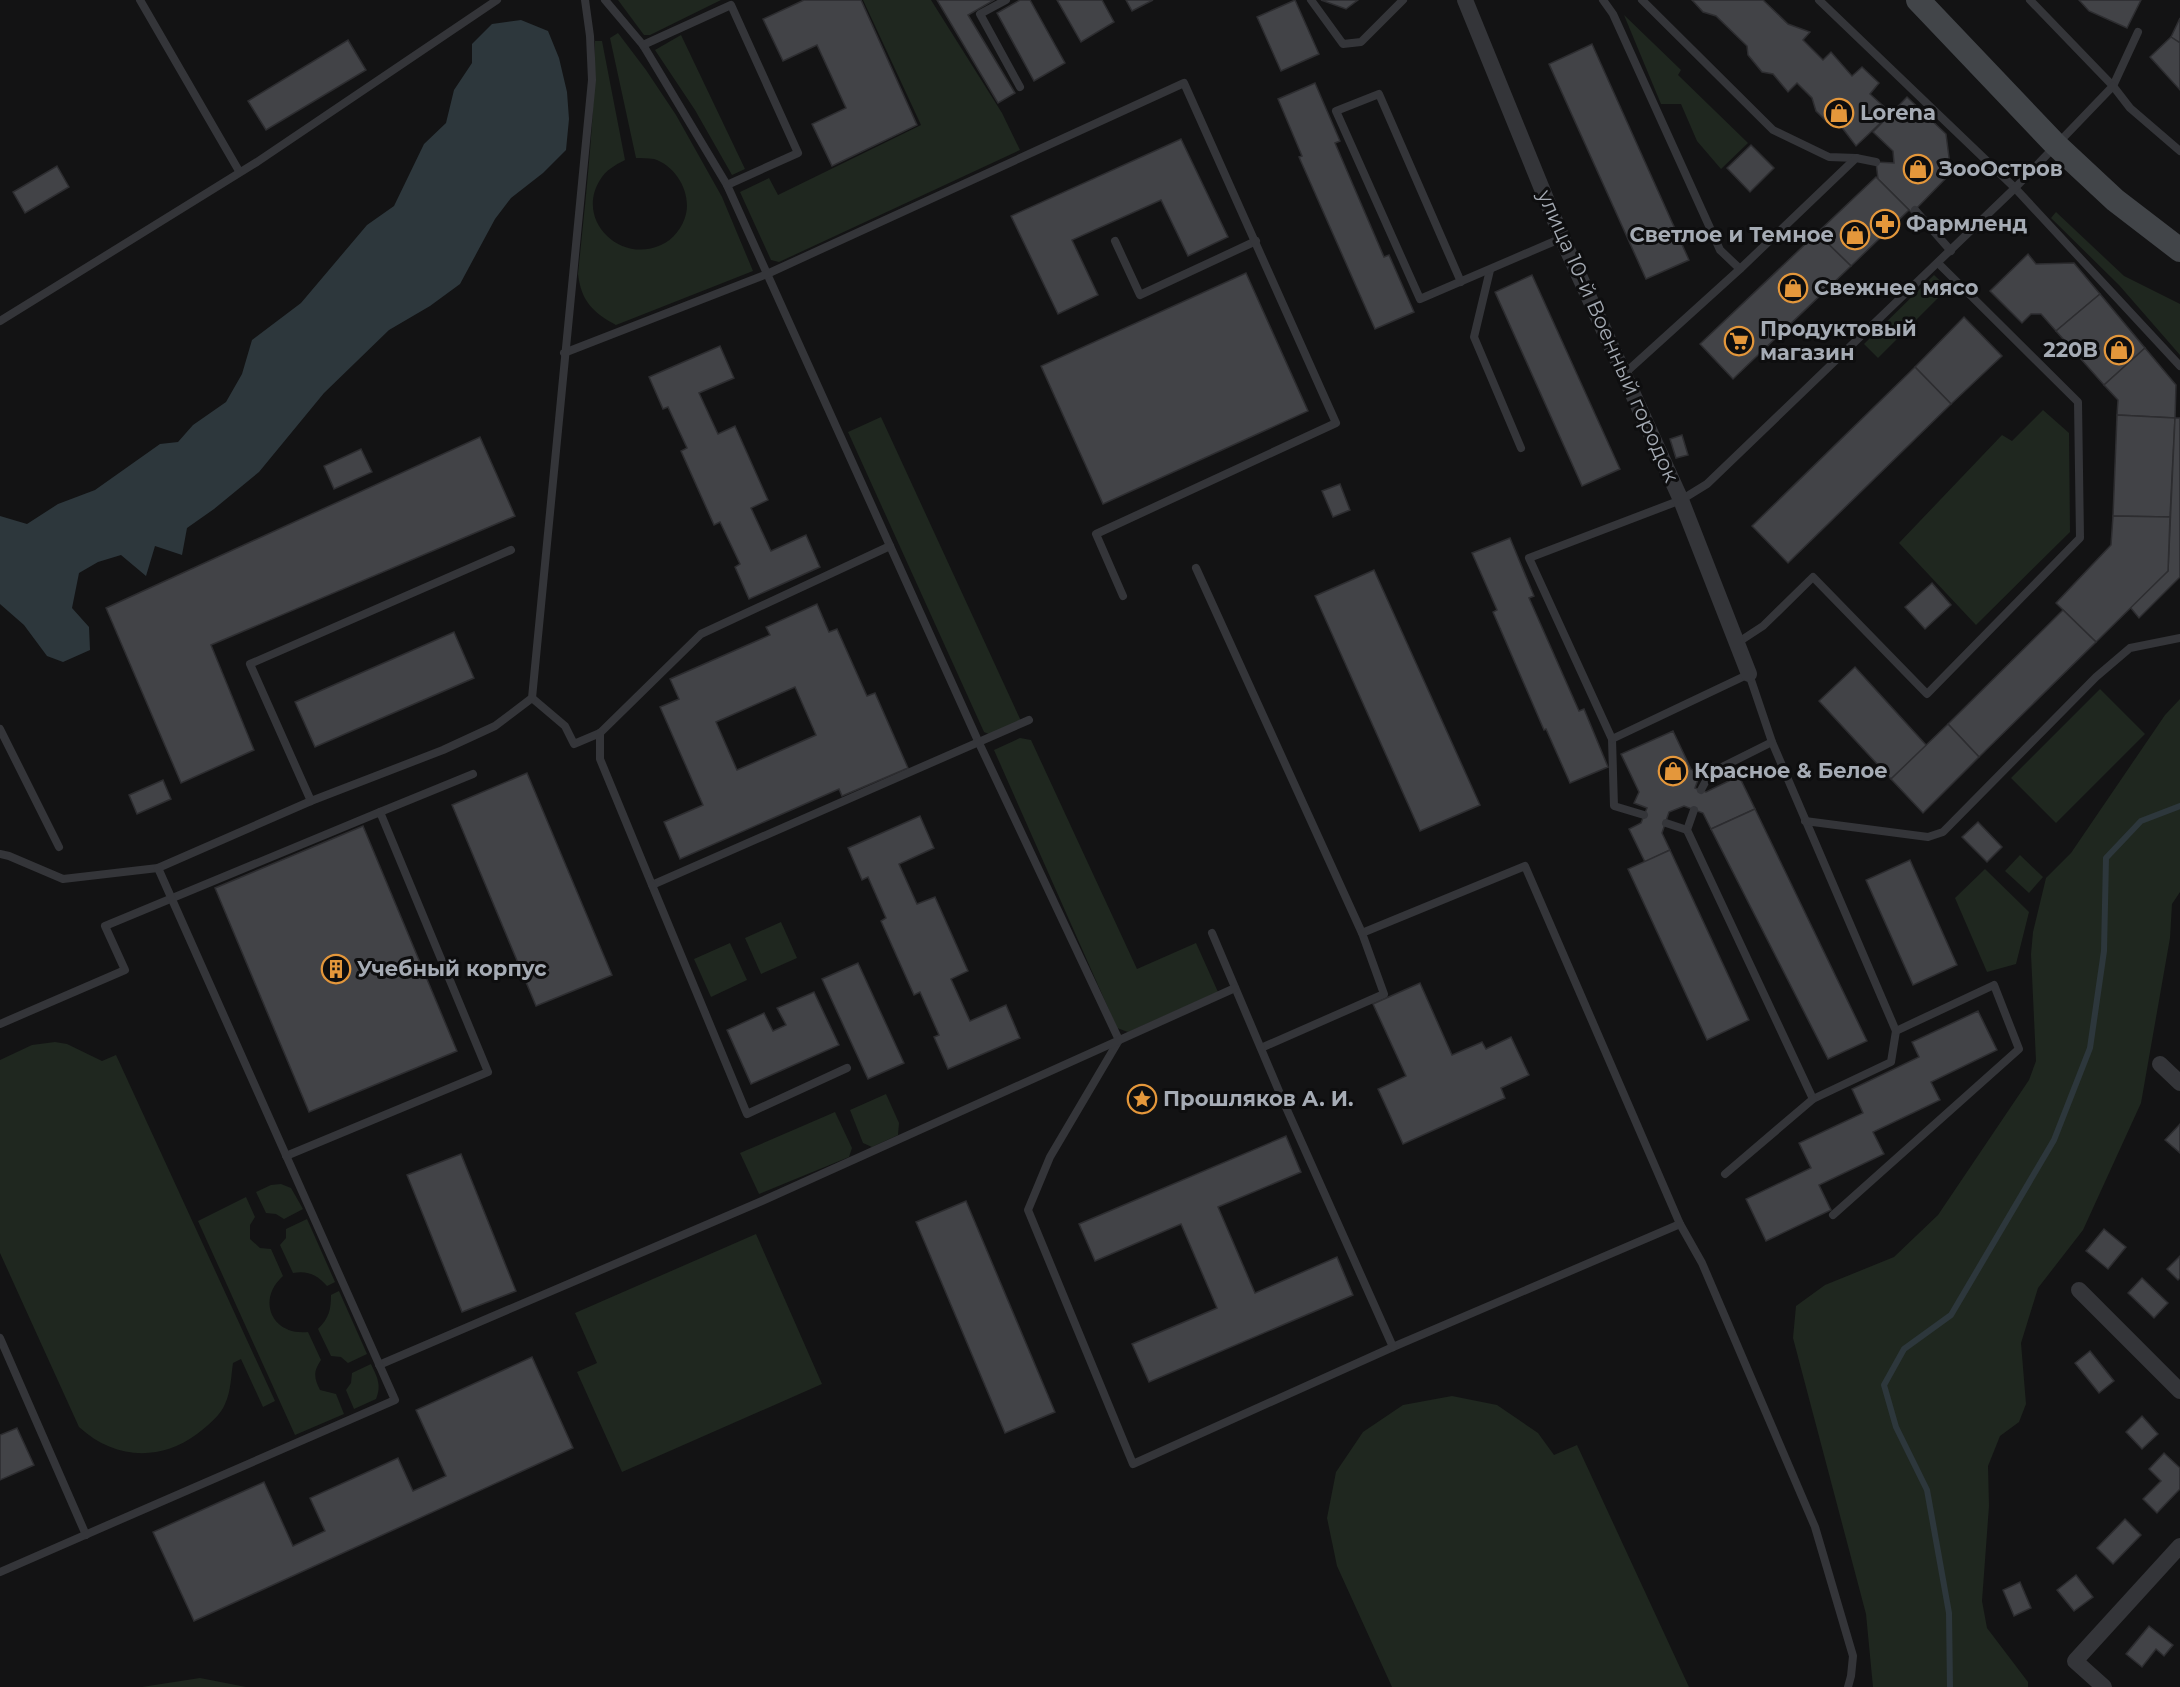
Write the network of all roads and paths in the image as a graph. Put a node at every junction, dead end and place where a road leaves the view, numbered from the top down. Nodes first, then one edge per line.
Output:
1 (140, 0) edge
2 (497, 0) edge
3 (585, 0) edge
4 (605, 0) edge
5 (1006, 0) edge
6 (1311, 0) edge
7 (1403, 0) edge
8 (1465, 0) edge
9 (1603, 0) edge
10 (1642, 0) edge
11 (1819, 0) edge
12 (1918, 0) edge
13 (2030, 0) edge
14 (2138, 32) dead end
15 (643, 45) junction
16 (2113, 86) junction
17 (1020, 87) dead end
18 (2056, 145) junction
19 (2180, 151) edge
20 (1856, 158) junction
21 (1876, 162) dead end
22 (240, 171) junction
23 (728, 185) junction
24 (2014, 188) junction
25 (1915, 210) dead end
26 (1563, 238) junction
27 (1115, 241) dead end
28 (1256, 241) junction
29 (2178, 248) edge
30 (1951, 251) junction
31 (1938, 263) junction
32 (1740, 269) junction
33 (1490, 270) junction
34 (767, 274) junction
35 (1461, 282) junction
36 (0, 321) edge
37 (564, 353) junction
38 (2180, 366) edge
39 (1624, 375) junction
40 (1521, 448) dead end
41 (1681, 500) junction
42 (890, 546) junction
43 (511, 550) dead end
44 (1196, 568) dead end
45 (1123, 596) dead end
46 (2180, 638) edge
47 (1737, 643) junction
48 (1749, 674) junction
49 (532, 698) junction
50 (1029, 720) dead end
51 (0, 729) edge
52 (600, 733) junction
53 (1612, 739) junction
54 (1772, 742) junction
55 (979, 743) junction
56 (473, 774) dead end
57 (1701, 790) dead end
58 (311, 801) junction
59 (1694, 810) dead end
60 (380, 812) junction
61 (1644, 815) dead end
62 (1805, 821) junction
63 (1666, 823) dead end
64 (1687, 830) junction
65 (59, 847) dead end
66 (0, 854) edge
67 (158, 868) junction
68 (652, 885) junction
69 (173, 899) junction
70 (1212, 933) dead end
71 (1362, 933) junction
72 (1235, 988) junction
73 (0, 1024) edge
74 (1896, 1031) junction
75 (1119, 1040) junction
76 (1261, 1048) junction
77 (2160, 1064) dead end
78 (847, 1068) dead end
79 (2180, 1083) edge
80 (1813, 1099) junction
81 (286, 1155) junction
82 (1725, 1174) dead end
83 (1833, 1215) dead end
84 (1680, 1224) junction
85 (2079, 1290) dead end
86 (0, 1338) edge
87 (1394, 1347) junction
88 (379, 1365) junction
89 (2180, 1391) edge
90 (86, 1535) junction
91 (2180, 1546) edge
92 (0, 1572) edge
93 (1848, 1687) edge
94 (2103, 1687) edge

1 - 22 lane
2 - 22 lane
3 - 37 lane
4 - 15 lane
5 - 17 lane
6 - 7 lane
8 - 26 street, улица 10-й Военный городок
9 - 32 lane
10 - 20 lane
11 - 24 lane
12 - 18 street
13 - 16 lane
14 - 16 lane
15 - 23 lane
15 - 23 lane
16 - 18 lane
16 - 19 lane
18 - 24 lane
18 - 29 street
20 - 21 lane
20 - 32 lane
22 - 36 lane
23 - 34 lane
24 - 30 lane
24 - 38 lane
25 - 30 lane
26 - 33 lane
26 - 39 street, улица 10-й Военный городок
27 - 28 lane
28 - 34 lane
28 - 45 lane
30 - 31 lane
31 - 41 lane
31 - 47 lane
32 - 39 lane
33 - 35 lane
33 - 40 lane
34 - 37 lane
34 - 42 lane
35 - 35 lane
37 - 49 lane
39 - 41 street, улица 10-й Военный городок
41 - 47 street, улица 10-й Военный городок
41 - 53 lane
42 - 52 lane
42 - 55 lane
43 - 58 lane
44 - 71 lane
46 - 62 lane
47 - 48 street, улица 10-й Военный городок
48 - 53 lane
48 - 54 lane
49 - 52 lane
49 - 58 lane
50 - 55 lane
51 - 65 lane
52 - 68 lane
53 - 61 lane
54 - 57 lane
54 - 62 lane
55 - 68 lane
55 - 75 lane
56 - 60 lane
58 - 67 lane
59 - 64 lane
60 - 69 lane
60 - 81 lane
62 - 74 lane
63 - 64 lane
64 - 80 lane
66 - 67 lane
67 - 69 lane
68 - 78 lane
69 - 73 lane
69 - 81 lane
70 - 72 lane
71 - 76 lane
71 - 84 lane
72 - 75 lane
72 - 76 lane
74 - 80 lane
74 - 83 lane
75 - 87 lane
75 - 88 lane
76 - 87 lane
77 - 79 street
80 - 82 lane
81 - 88 lane
84 - 87 lane
84 - 93 lane
85 - 89 street
86 - 90 lane
88 - 90 lane
90 - 92 lane
91 - 94 street

